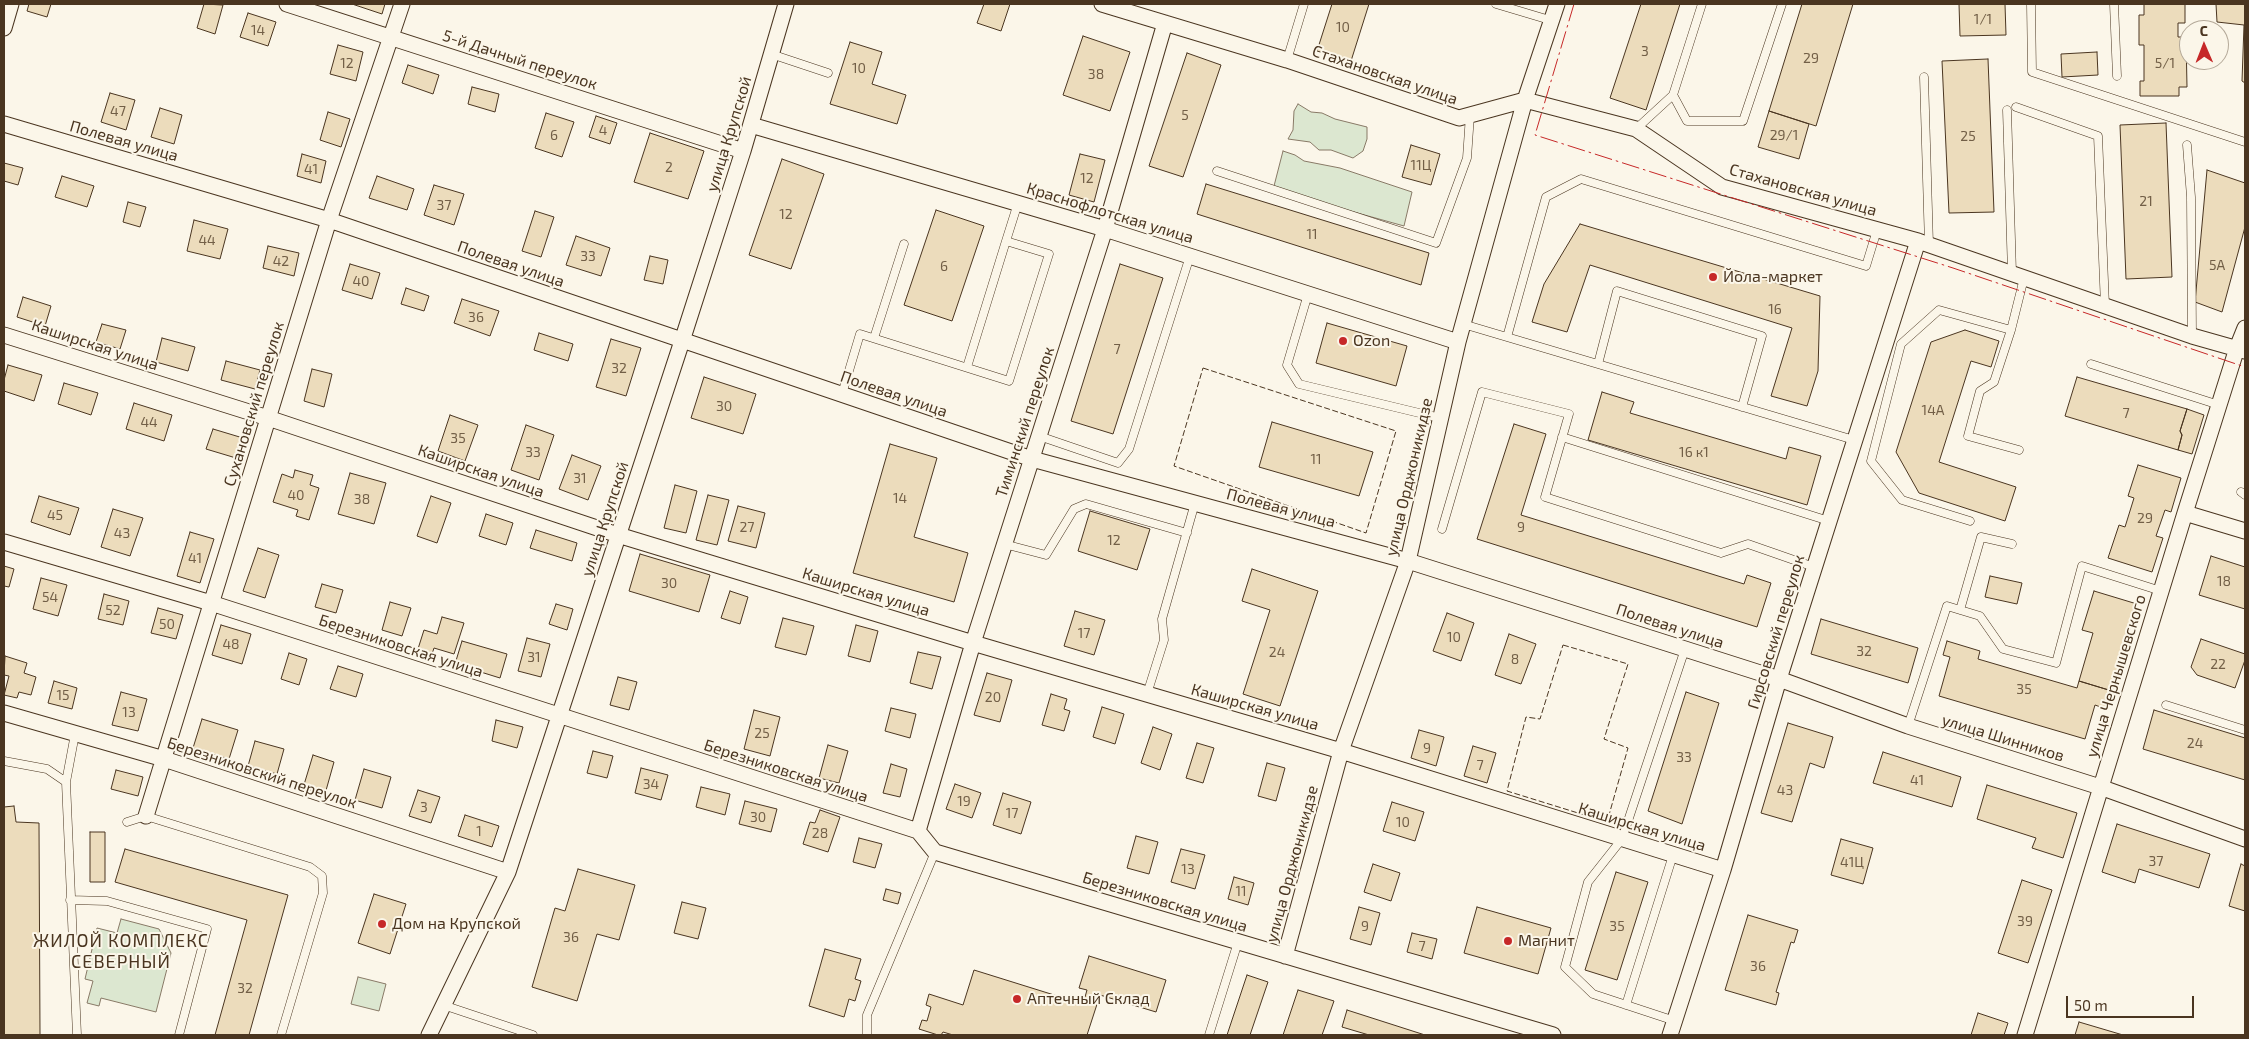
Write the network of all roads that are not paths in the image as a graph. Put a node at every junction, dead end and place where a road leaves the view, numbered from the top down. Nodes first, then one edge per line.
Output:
1 (11, 4) edge
2 (286, 4) edge
3 (402, 4) edge
4 (786, 4) edge
5 (1102, 4) edge
6 (1304, 4) edge
7 (1496, 4) edge
8 (1557, 4) edge
9 (1702, 4) edge
10 (1782, 4) edge
11 (2031, 4) edge
12 (2114, 4) edge
13 (1553, 21) junction
14 (1165, 23) junction
15 (4, 28) edge
16 (392, 36) junction
17 (771, 54) junction
18 (1287, 60) junction
19 (828, 73) dead end
20 (2117, 76) dead end
21 (1924, 77) dead end
22 (1673, 95) junction
23 (1525, 100) junction
24 (2016, 107) dead end
25 (2007, 110) dead end
26 (1470, 115) junction
27 (4, 124) edge
28 (750, 125) junction
29 (1636, 129) junction
30 (2245, 142) edge
31 (2186, 145) dead end
32 (743, 151) junction
33 (1217, 171) dead end
34 (1018, 203) junction
35 (329, 220) junction
36 (1105, 228) junction
37 (1877, 230) junction
38 (1006, 241) junction
39 (1924, 243) junction
40 (904, 244) dead end
41 (1190, 256) junction
42 (2018, 276) junction
43 (1308, 294) junction
44 (2105, 306) junction
45 (1463, 324) junction
46 (2245, 328) edge
47 (2011, 330) junction
48 (4, 334) edge
49 (2192, 336) junction
50 (1508, 337) junction
51 (874, 338) junction
52 (682, 341) junction
53 (1458, 342) junction
54 (2241, 350) edge
55 (1598, 364) junction
56 (2091, 364) dead end
57 (967, 367) junction
58 (842, 394) junction
59 (2219, 405) junction
60 (1742, 407) junction
61 (268, 418) junction
62 (1440, 418) junction
63 (1039, 436) junction
64 (1562, 436) junction
65 (1854, 440) junction
66 (2019, 450) dead end
67 (1032, 458) junction
68 (1195, 503) junction
69 (2185, 513) junction
70 (1829, 521) junction
71 (1970, 521) dead end
72 (1442, 529) dead end
73 (2245, 531) edge
74 (1187, 534) junction
75 (618, 535) junction
76 (4, 542) edge
77 (1004, 544) junction
78 (2012, 544) dead end
79 (1408, 561) junction
80 (1814, 567) junction
81 (2161, 591) junction
82 (211, 603) junction
83 (1960, 610) junction
84 (973, 643) junction
85 (1685, 649) junction
86 (1779, 679) junction
87 (1147, 694) junction
88 (2166, 705) dead end
89 (4, 713) edge
90 (558, 716) junction
91 (1908, 726) junction
92 (2245, 730) edge
93 (76, 734) junction
94 (1341, 751) junction
95 (164, 759) junction
96 (4, 761) edge
97 (66, 782) junction
98 (2100, 786) junction
99 (146, 816) junction
100 (126, 822) dead end
101 (918, 831) junction
102 (1622, 839) junction
103 (2245, 839) edge
104 (935, 852) junction
105 (1673, 855) junction
106 (1723, 870) junction
107 (508, 872) junction
108 (70, 900) junction
109 (1238, 942) junction
110 (1286, 956) junction
111 (443, 1005) junction
112 (1626, 1005) junction
113 (1672, 1028) edge
114 (76, 1035) edge
115 (179, 1035) edge
116 (281, 1035) edge
117 (428, 1035) edge
118 (533, 1035) edge
119 (867, 1035) edge
120 (1209, 1035) edge
121 (1553, 1035) edge
122 (2025, 1035) edge

1 - 15 street
2 - 16 street, 5-й Дачный переулок
3 - 16 street, Сухановский переулок
4 - 17 street, улица Крупской
5 - 14 street, Стахановская улица
6 - 18 lane
7 - 13 lane
8 - 13 street, улица Орджоникидзе
9 - 22 lane
10 - 22 lane
11 - 30 lane
12 - 20 lane
13 - 23 street, улица Орджоникидзе
14 - 18 street, Стахановская улица
14 - 36 street, Тиминский переулок
16 - 32 street, 5-й Дачный переулок
16 - 35 street, Сухановский переулок
17 - 19 lane
17 - 28 street, улица Крупской
18 - 26 street, Стахановская улица
21 - 39 lane
22 - 29 lane
23 - 26 street, Стахановская улица
23 - 29 street, Стахановская улица
23 - 45 street, улица Орджоникидзе
24 - 44 lane
25 - 42 lane
26 - 33 lane
27 - 35 street, Полевая улица
28 - 32 street, улица Крупской
28 - 34 street, Краснофлотская улица
29 - 37 street, Стахановская улица
31 - 49 lane
32 - 52 street, улица Крупской
34 - 36 street, Краснофлотская улица
34 - 38 lane
35 - 52 street, Полевая улица
35 - 61 street, Сухановский переулок
36 - 41 street, Краснофлотская улица
36 - 63 street, Тиминский переулок
37 - 39 street, Стахановская улица
37 - 50 lane
38 - 57 lane
38 - 57 lane
39 - 42 street, Стахановская улица
39 - 65 street, Гирсовский переулок
40 - 51 lane
41 - 43 street, Краснофлотская улица
41 - 63 lane
42 - 44 street, Стахановская улица
42 - 47 lane
43 - 53 street, Краснофлотская улица
43 - 62 lane
44 - 49 street, Стахановская улица
45 - 50 lane
45 - 53 street, улица Орджоникидзе
46 - 54 street, улица Чернышевского
47 - 66 lane
47 - 71 lane
48 - 61 street, Каширская улица
49 - 54 street, Стахановская улица
50 - 55 lane
51 - 57 lane
51 - 58 lane
52 - 58 street, Полевая улица
52 - 75 street, улица Крупской
53 - 62 street, улица Орджоникидзе
54 - 59 street, улица Чернышевского
55 - 60 lane
55 - 60 lane
56 - 59 lane
58 - 67 street, Полевая улица
59 - 69 street, улица Чернышевского
60 - 65 lane
61 - 75 street, Каширская улица
61 - 82 street, Сухановский переулок
62 - 79 street, улица Орджоникидзе
63 - 67 street, Тиминский переулок
64 - 70 lane
64 - 72 lane
64 - 80 lane
65 - 70 street, Гирсовский переулок
67 - 68 street, Полевая улица
67 - 77 street, Тиминский переулок
68 - 74 lane
68 - 79 street, Полевая улица
69 - 73 street
69 - 81 street, улица Чернышевского
70 - 80 street, Гирсовский переулок
74 - 77 lane
74 - 87 lane
75 - 84 street, Каширская улица
75 - 90 street, улица Крупской
76 - 82 street, Березниковская улица
77 - 84 street, Тиминский переулок
78 - 83 lane
79 - 85 street, Полевая улица
79 - 94 street, улица Орджоникидзе
80 - 86 street, Гирсовский переулок
81 - 83 lane
81 - 98 street, улица Чернышевского
82 - 90 street, Березниковская улица
82 - 95 street, Сухановский переулок
83 - 91 lane
84 - 87 street, Каширская улица
84 - 101 street, Тиминский переулок
85 - 86 street, Полевая улица
85 - 102 lane
86 - 91 street, улица Шинников
86 - 106 street, Гирсовский переулок
87 - 94 street, Каширская улица
88 - 92 lane
89 - 93 street, Березниковский переулок
90 - 101 street, Березниковская улица
90 - 107 street, улица Крупской
91 - 98 street, улица Шинников
93 - 95 street, Березниковский переулок
93 - 97 lane
94 - 102 street, Каширская улица
94 - 110 street, улица Орджоникидзе
95 - 99 street, Сухановский переулок
95 - 107 street, Березниковский переулок
96 - 97 lane
97 - 108 lane
98 - 103 street, улица Шинников
98 - 122 street, улица Чернышевского
99 - 100 lane
99 - 116 lane
101 - 104 street
102 - 105 street, Каширская улица
102 - 112 lane
104 - 109 street, Березниковская улица
104 - 119 lane
105 - 106 street, Каширская улица
105 - 112 lane
106 - 113 street, Гирсовский переулок
107 - 111 street, улица Крупской
108 - 114 lane
108 - 115 lane
109 - 110 street, Березниковская улица
109 - 120 lane
110 - 121 street, Березниковская улица
111 - 117 street, улица Крупской
111 - 118 lane
112 - 113 lane

